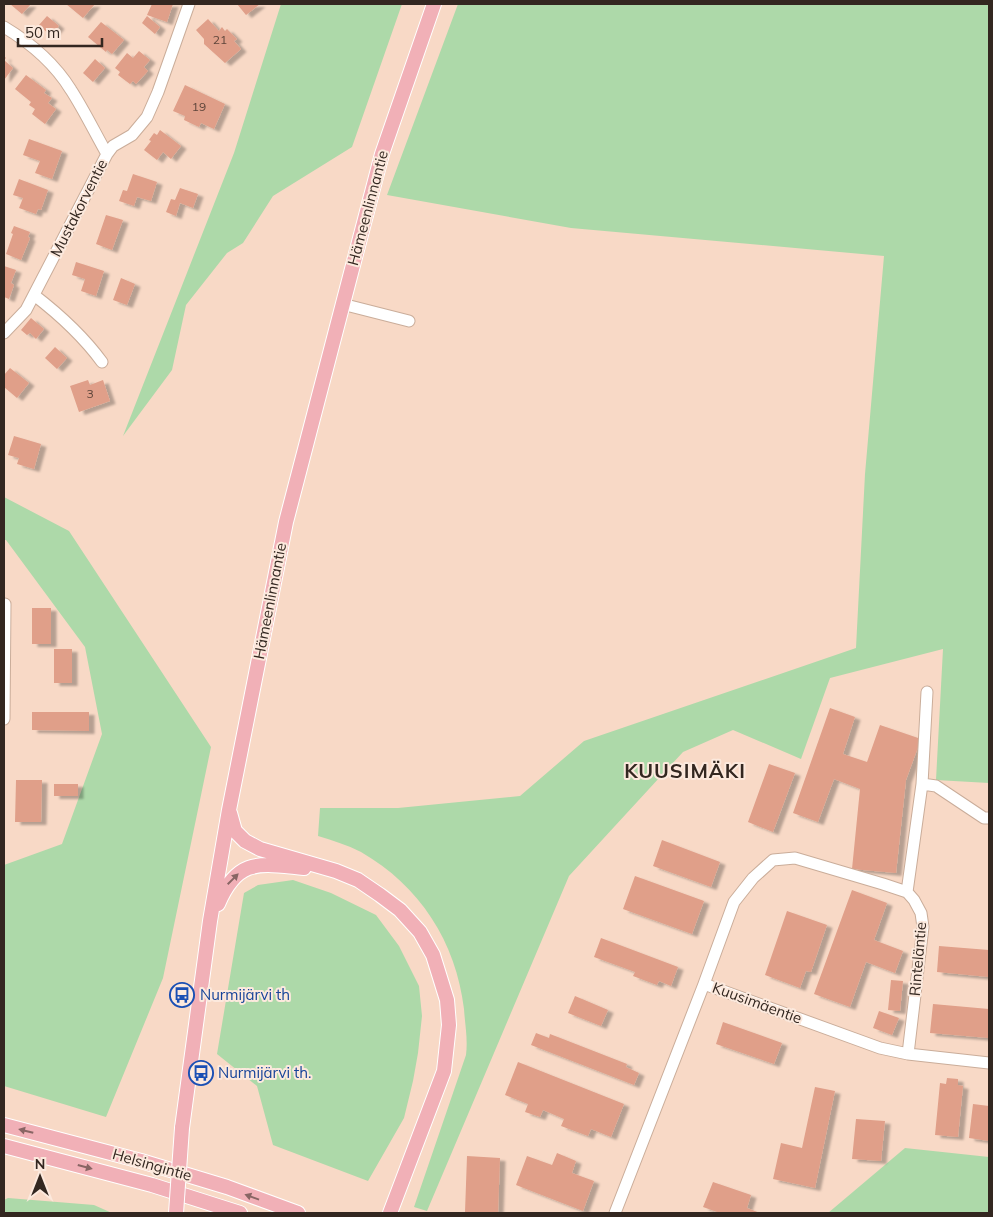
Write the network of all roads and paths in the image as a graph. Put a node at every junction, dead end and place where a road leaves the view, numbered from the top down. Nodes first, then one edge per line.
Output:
1 (189, 4) edge
2 (434, 4) edge
3 (4, 26) edge
4 (108, 154) junction
5 (34, 296) junction
6 (342, 304) junction
7 (409, 321) dead end
8 (4, 333) edge
9 (102, 362) dead end
10 (5, 604) edge
11 (927, 692) dead end
12 (4, 719) edge
13 (922, 784) junction
14 (229, 810) junction
15 (989, 818) edge
16 (336, 871) junction
17 (907, 892) junction
18 (210, 921) junction
19 (704, 984) junction
20 (908, 1054) junction
21 (989, 1063) edge
22 (4, 1126) edge
23 (4, 1146) edge
24 (176, 1213) edge
25 (240, 1213) edge
26 (298, 1213) edge
27 (390, 1213) edge
28 (614, 1213) edge

1 - 4 street, Mustakorventie
2 - 6 main road, Hämeenlinnantie
3 - 4 street
4 - 5 street, Mustakorventie
5 - 8 street, Mustakorventie
5 - 9 street
6 - 7 street
6 - 14 main road, Hämeenlinnantie
10 - 12 street
11 - 13 street
13 - 15 street
13 - 17 street
14 - 16 main road
14 - 18 main road, Hämeenlinnantie
18 -> 16 main road
16 - 27 main road
17 - 19 street
17 - 20 street, Rinteläntie
18 - 24 main road, Hämeenlinnantie, bridge
19 - 20 street, Kuusimäentie
19 - 28 street, Kuusimäentie
20 - 21 street, Kuusimäentie
26 -> 22 main road, Helsingintie
23 -> 25 main road, Helsingintie

